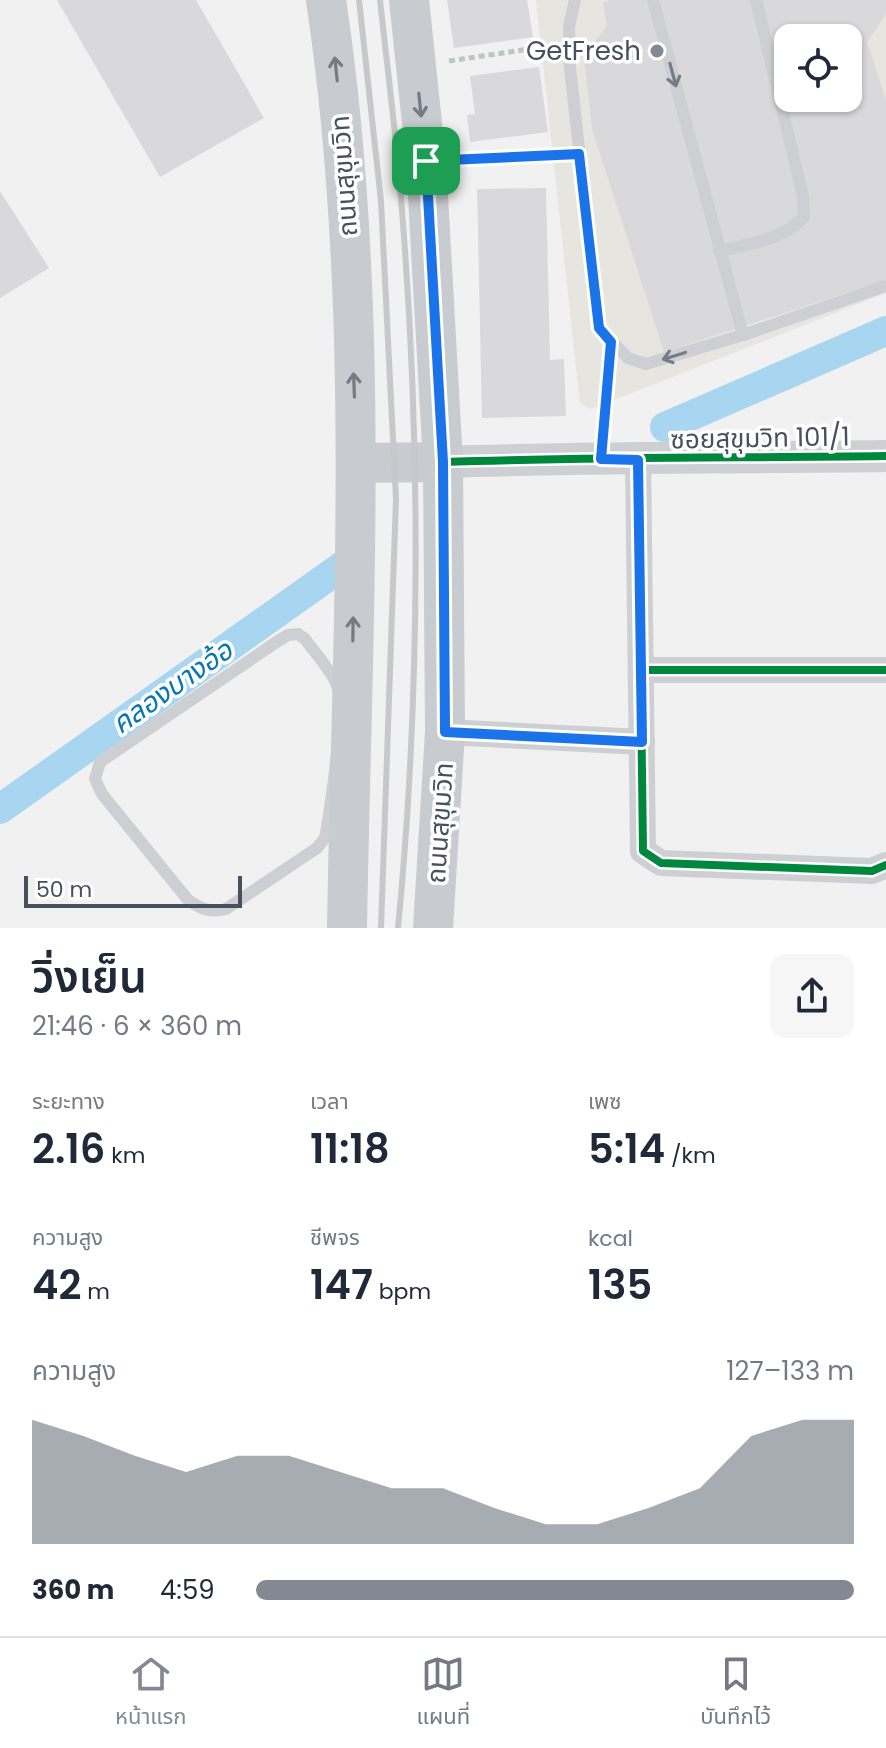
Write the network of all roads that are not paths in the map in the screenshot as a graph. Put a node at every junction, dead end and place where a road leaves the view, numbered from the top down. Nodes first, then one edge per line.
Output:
1 (326, 0) edge
2 (409, 0) edge
3 (575, 0) edge
4 (653, 0) edge
5 (756, 0) edge
6 (579, 154) junction
7 (426, 161) junction
8 (719, 251) junction
9 (886, 286) edge
10 (743, 335) junction
11 (611, 342) junction
12 (886, 456) edge
13 (601, 459) junction
14 (638, 460) junction
15 (443, 462) junction
16 (357, 463) junction
17 (641, 670) junction
18 (886, 670) edge
19 (445, 732) junction
20 (642, 742) junction
21 (343, 764) junction
22 (886, 865) edge
23 (347, 928) edge
24 (433, 928) edge

16 -> 1 main road, ถนนสุขุมวิท
2 -> 7 main road, ถนนสุขุมวิท
3 - 6 lane
4 -> 8 lane
5 - 8 lane
6 - 7 lane
6 - 11 lane
7 - 15 main road, ถนนสุขุมวิท
8 - 10 lane
9 - 10 lane
10 -> 11 lane
11 - 13 lane
12 - 14 street, ซอยสุขุมวิท 101/1
13 - 14 street, ซอยสุขุมวิท 101/1
13 - 15 street, ซอยสุขุมวิท 101/1
14 - 17 street
15 - 16 main road
15 - 19 main road, ถนนสุขุมวิท
21 -> 16 main road, ถนนสุขุมวิท
17 - 18 street
17 - 20 street
19 - 20 street
19 - 24 main road, ถนนสุขุมวิท
20 - 22 street
21 - 21 lane
21 - 23 main road, ถนนสุขุมวิท

